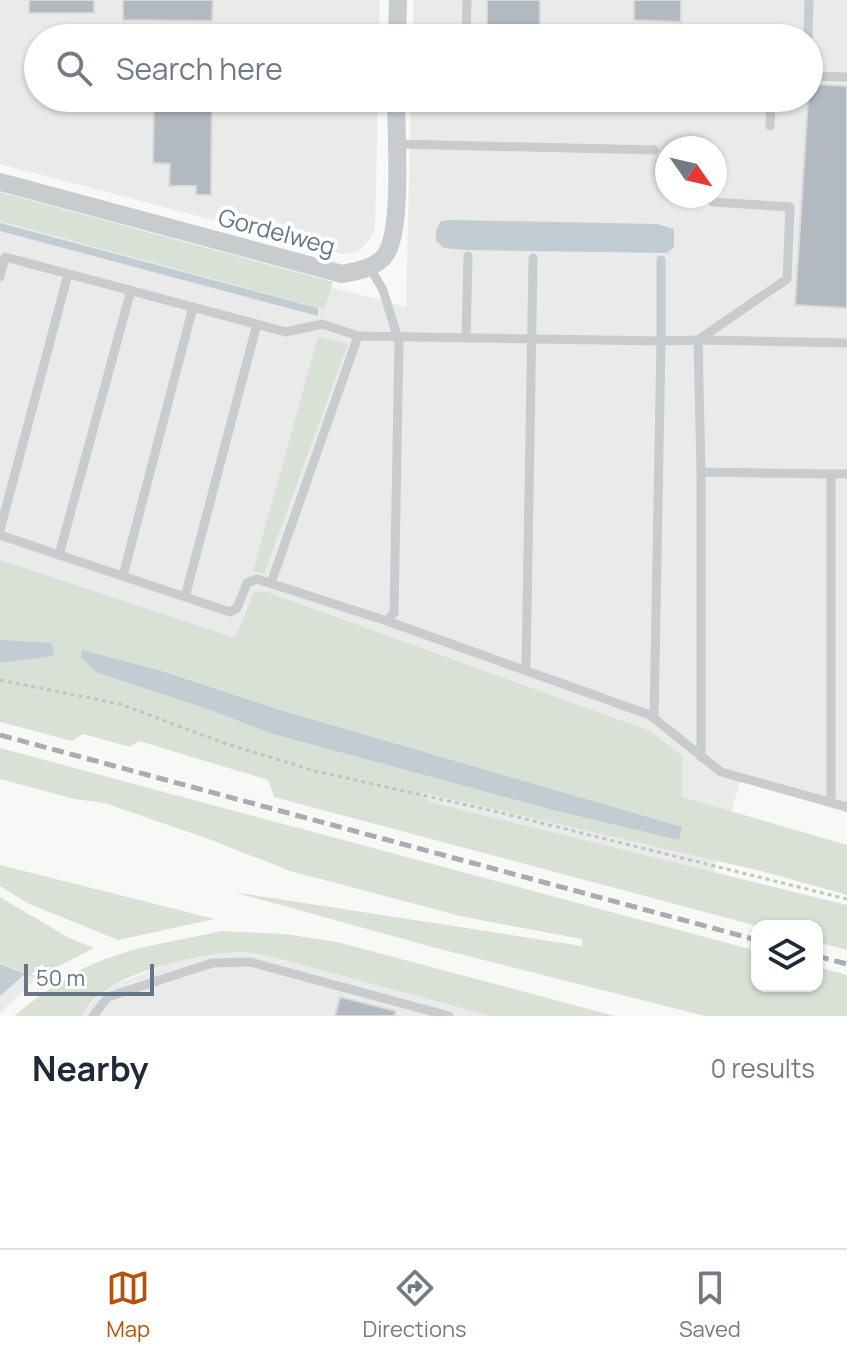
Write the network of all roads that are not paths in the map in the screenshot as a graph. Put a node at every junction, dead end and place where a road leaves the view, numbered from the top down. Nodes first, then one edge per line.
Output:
1 (398, 0) edge
2 (467, 0) edge
3 (809, 0) edge
4 (397, 24) edge
5 (466, 24) edge
6 (808, 24) edge
7 (823, 76) edge
8 (847, 77) edge
9 (396, 112) edge
10 (770, 112) edge
11 (770, 126) dead end
12 (396, 144) junction
13 (654, 150) dead end
14 (0, 182) edge
15 (727, 203) edge
16 (2, 256) edge
17 (468, 256) dead end
18 (533, 258) dead end
19 (661, 260) dead end
20 (369, 266) junction
21 (68, 274) junction
22 (0, 277) edge
23 (131, 290) junction
24 (193, 307) junction
25 (257, 324) junction
26 (358, 336) junction
27 (398, 337) junction
28 (466, 338) junction
29 (532, 339) junction
30 (698, 340) junction
31 (661, 341) junction
32 (847, 343) edge
33 (701, 472) junction
34 (831, 474) junction
35 (847, 474) edge
36 (0, 533) edge
37 (59, 555) junction
38 (123, 576) junction
39 (271, 583) junction
40 (185, 597) junction
41 (387, 621) junction
42 (526, 670) junction
43 (654, 719) junction
44 (701, 757) junction
45 (831, 802) junction
46 (847, 807) edge
47 (93, 1016) edge
48 (449, 1016) edge

1 - 4 street
2 - 5 lane
3 - 6 lane
7 - 8 lane
9 - 12 street
10 - 11 lane
12 - 13 lane
12 - 20 street
14 - 20 street, Gordelweg
15 - 30 lane
16 - 21 lane
16 - 22 lane
17 - 28 lane
18 - 29 lane
19 - 31 lane
20 - 27 lane
21 - 23 lane
21 - 36 lane
23 - 24 lane
23 - 37 lane
24 - 25 lane
24 - 38 lane
25 - 26 lane
25 - 40 lane
26 - 27 lane
26 - 39 lane
27 - 28 lane
27 - 41 lane
28 - 29 lane
29 - 31 lane
29 - 42 lane
30 - 31 lane
30 - 32 lane
30 - 33 lane
31 - 43 lane
33 - 34 lane
33 - 44 lane
34 - 35 lane
34 - 45 lane
36 - 37 lane
37 - 38 lane
38 - 40 lane
39 - 40 lane
39 - 41 lane
41 - 42 lane
42 - 43 lane
43 - 44 lane
44 - 45 lane
45 - 46 lane
47 - 48 lane

